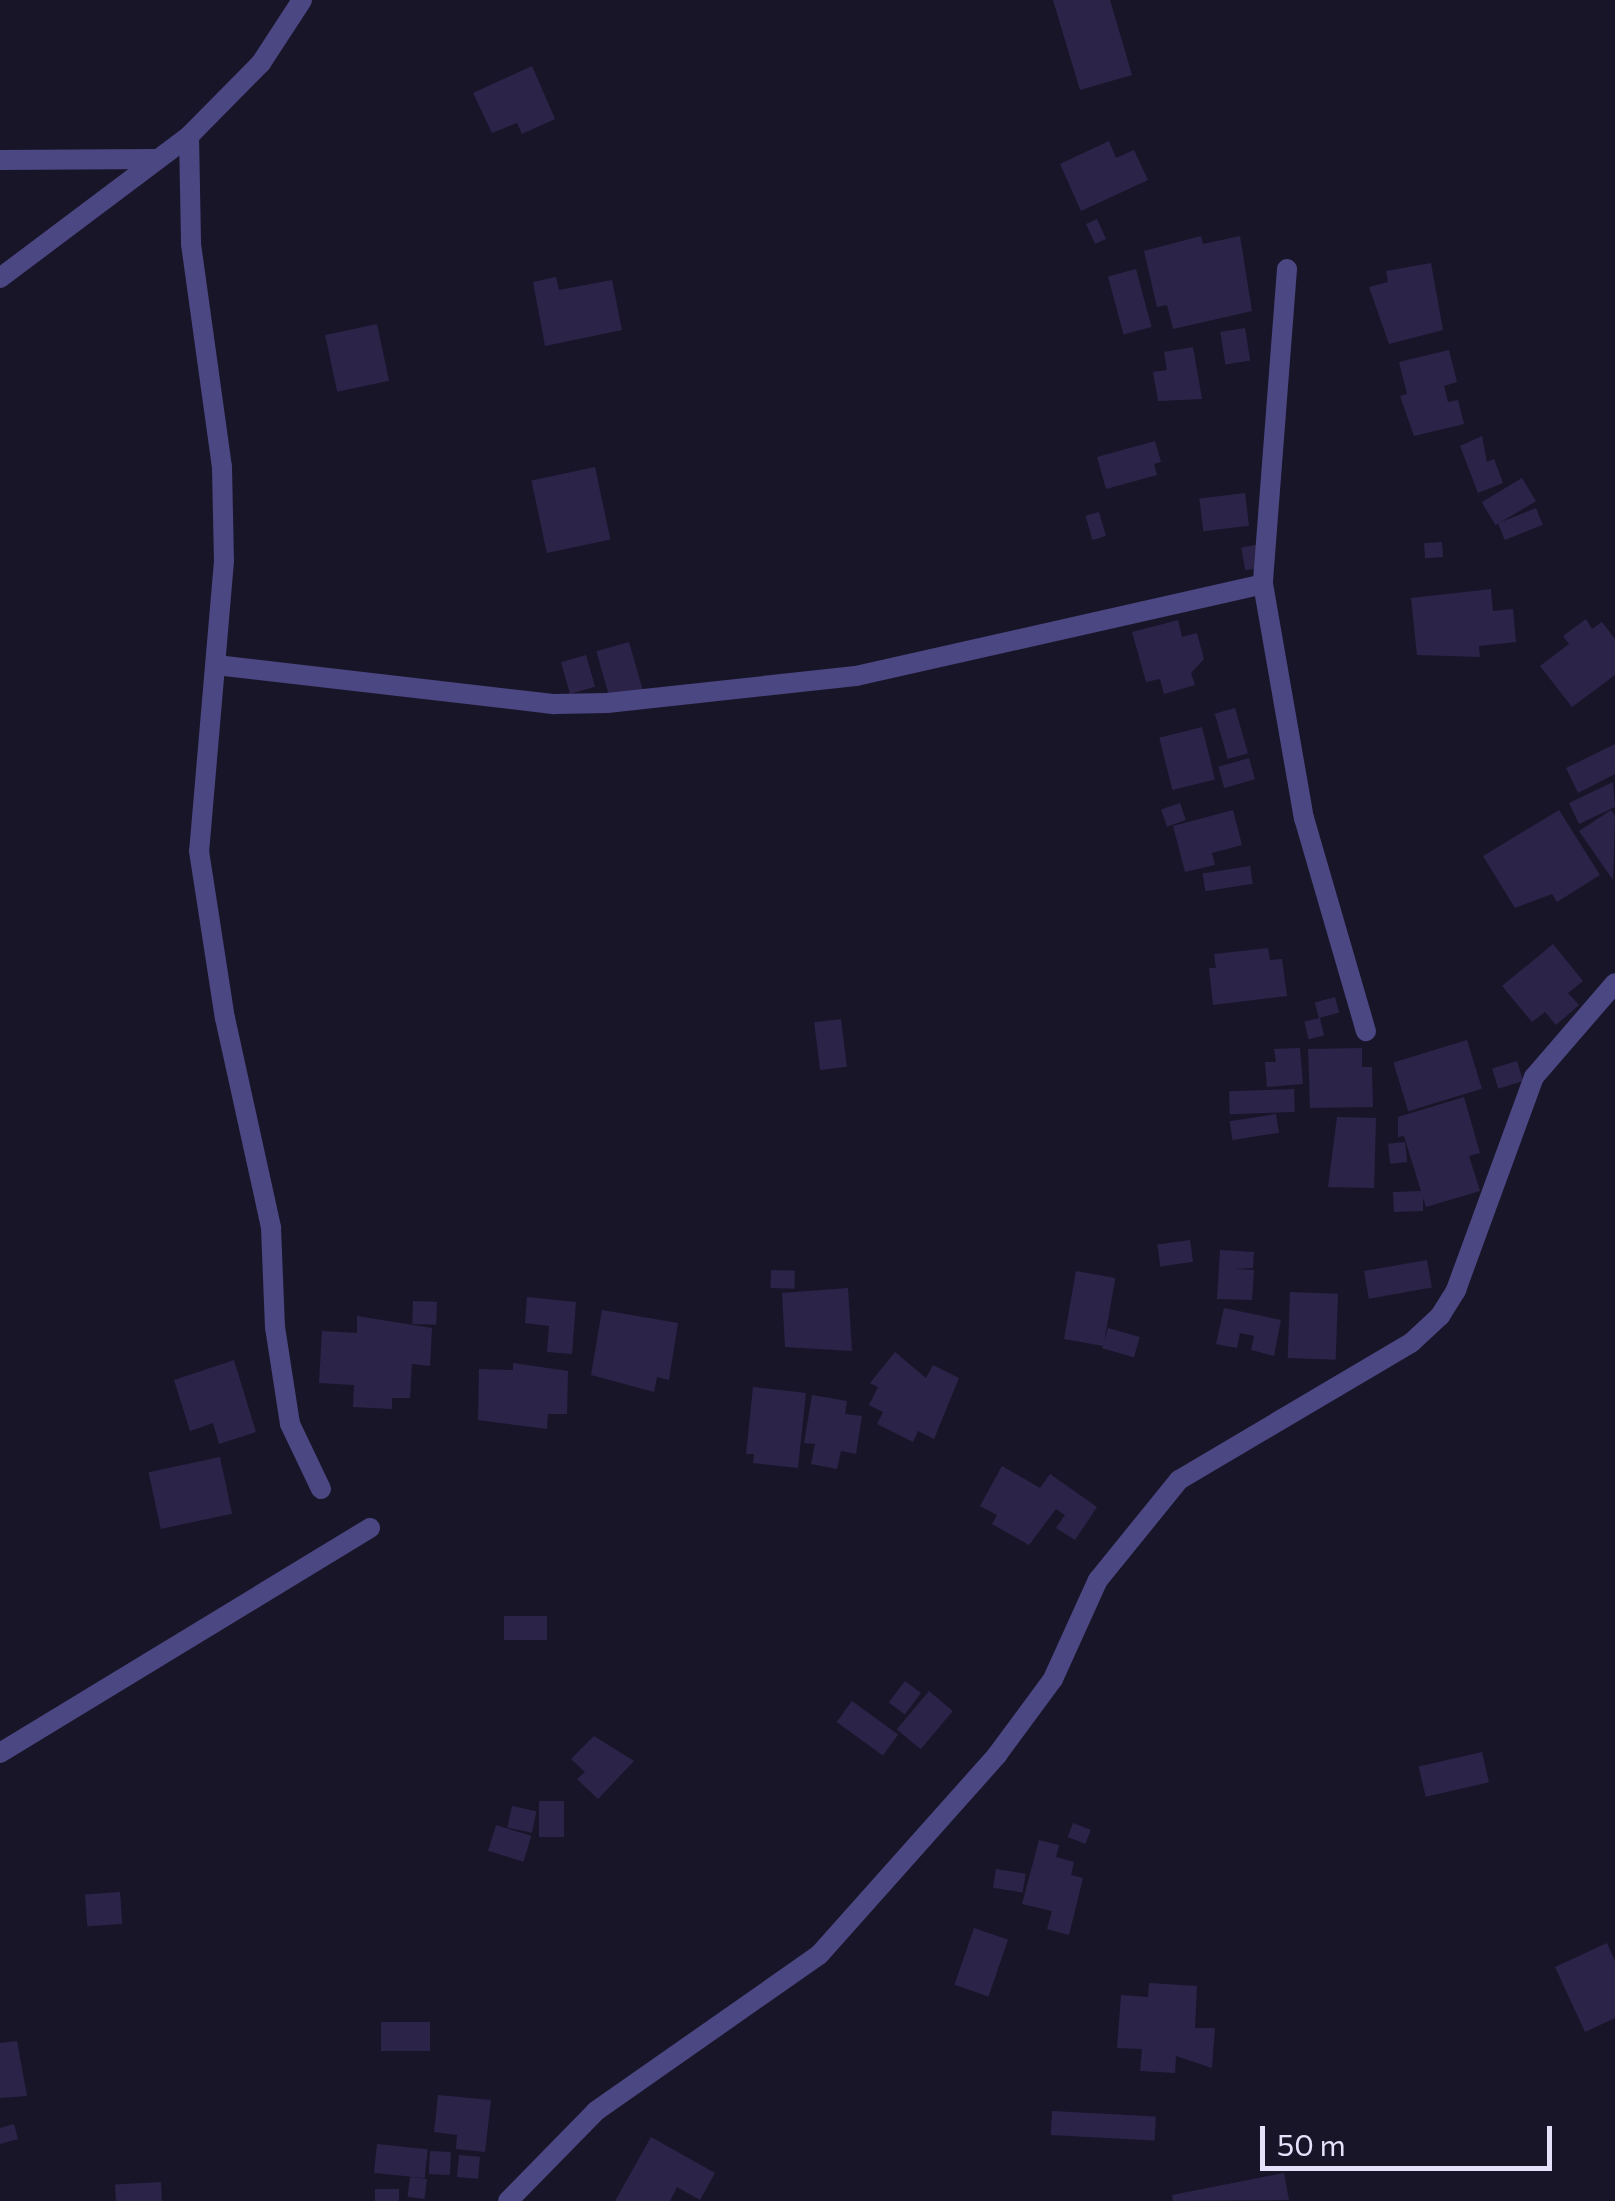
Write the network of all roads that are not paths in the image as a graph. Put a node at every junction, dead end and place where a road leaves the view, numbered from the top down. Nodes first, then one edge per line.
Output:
1 (302, 0) edge
2 (189, 136) junction
3 (155, 159) junction
4 (0, 160) edge
5 (1287, 269) dead end
6 (0, 278) edge
7 (1263, 584) junction
8 (216, 666) junction
9 (1615, 984) edge
10 (1366, 1031) dead end
11 (321, 1489) dead end
12 (370, 1528) dead end
13 (0, 1752) edge
14 (508, 2201) edge

1 - 2 street
2 - 3 street
2 - 8 street
3 - 4 street
3 - 6 street
5 - 7 street
7 - 8 street
7 - 10 street
8 - 11 street
9 - 14 street
12 - 13 street

